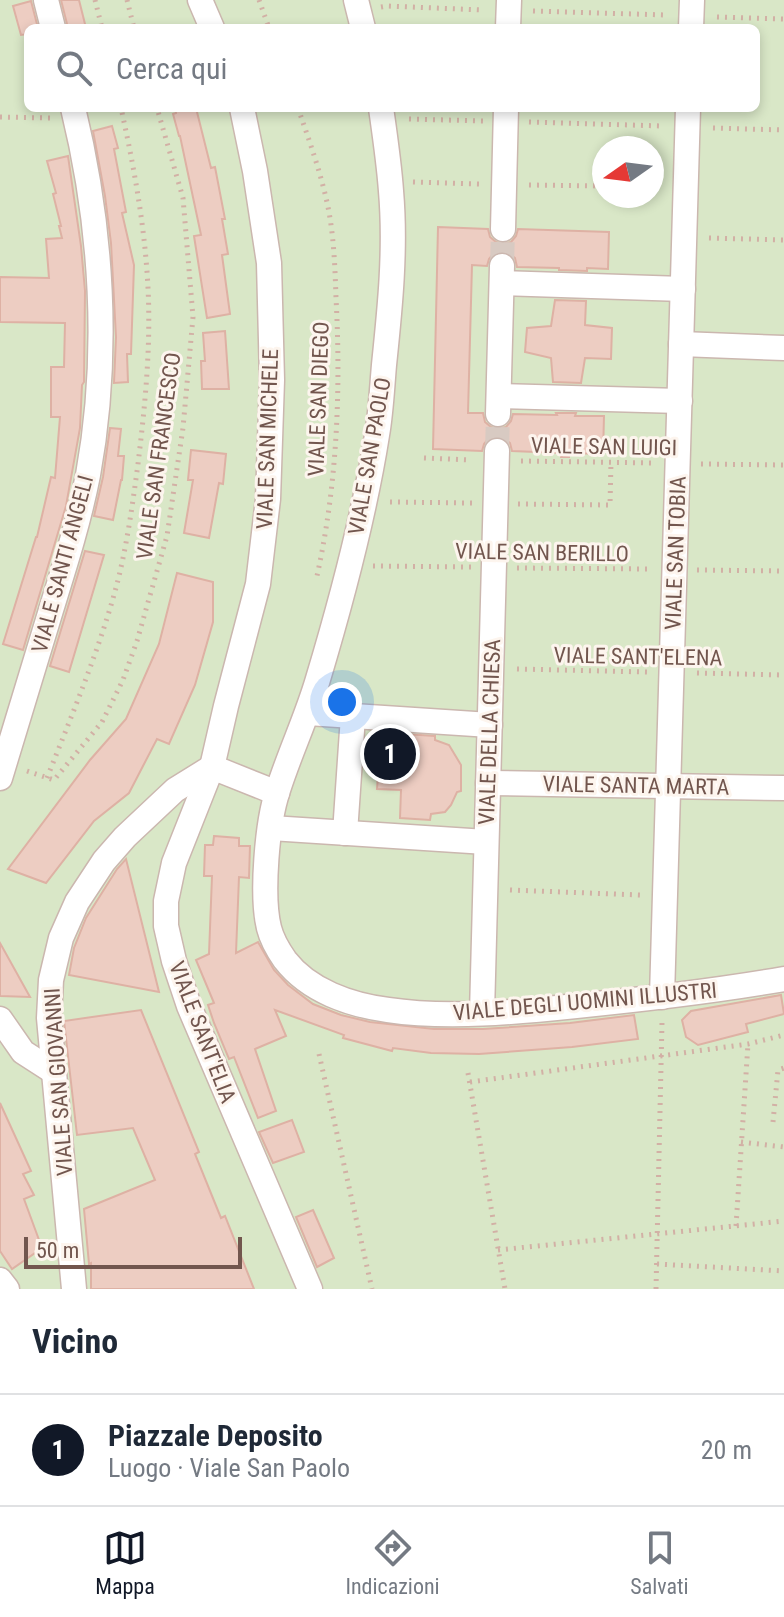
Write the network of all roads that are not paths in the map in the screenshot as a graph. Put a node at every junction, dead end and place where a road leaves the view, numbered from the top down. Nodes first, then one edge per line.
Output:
1 (46, 0) edge
2 (200, 0) edge
3 (52, 24) edge
4 (210, 24) edge
5 (243, 112) edge
6 (381, 113) edge
7 (74, 114) edge
8 (506, 115) edge
9 (688, 118) edge
10 (503, 229) tunnel mouth
11 (683, 289) junction
12 (681, 344) junction
13 (784, 348) edge
14 (680, 401) junction
15 (497, 456) tunnel mouth
16 (308, 713) junction
17 (353, 716) junction
18 (490, 725) junction
19 (212, 767) junction
20 (2, 771) edge
21 (488, 783) junction
22 (668, 786) junction
23 (784, 788) edge
24 (277, 793) junction
25 (271, 828) junction
26 (345, 833) junction
27 (486, 842) junction
28 (784, 979) edge
29 (662, 997) junction
30 (482, 1013) junction
31 (0, 1019) edge
32 (54, 1072) junction
33 (0, 1280) edge
34 (7, 1289) edge
35 (74, 1289) edge
36 (310, 1289) edge

1 - 3 street
2 - 4 street
5 - 19 street, VIALE SAN MICHELE
6 - 16 street, VIALE SAN PAOLO
7 - 20 street, VIALE SANTI ANGELI
8 - 10 street
9 - 11 street, VIALE SAN TOBIA
11 - 12 street, VIALE SAN TOBIA
11 - 14 street
12 - 13 street
12 - 14 street, VIALE SAN TOBIA
14 - 22 street, VIALE SAN TOBIA
15 - 18 street, VIALE DELLA CHIESA
16 - 17 street
16 - 24 street, VIALE SAN PAOLO
17 - 18 street
17 - 26 street
18 - 21 street, VIALE DELLA CHIESA
19 - 24 street
19 - 32 street, VIALE SAN GIOVANNI
19 - 36 street, VIALE SANT'ELIA
21 - 22 street, VIALE SANTA MARTA
21 - 27 street, VIALE DELLA CHIESA
22 - 23 street, VIALE SANTA MARTA
22 - 29 street, VIALE SAN TOBIA
24 - 25 street, VIALE DEGLI UOMINI ILLUSTRI
25 - 26 street
25 - 30 street, VIALE DEGLI UOMINI ILLUSTRI
26 - 27 street
27 - 30 street, VIALE DELLA CHIESA
28 - 29 street, VIALE DEGLI UOMINI ILLUSTRI
29 - 30 street, VIALE DEGLI UOMINI ILLUSTRI
31 - 32 street
32 - 35 street, VIALE SAN GIOVANNI
33 - 34 street

